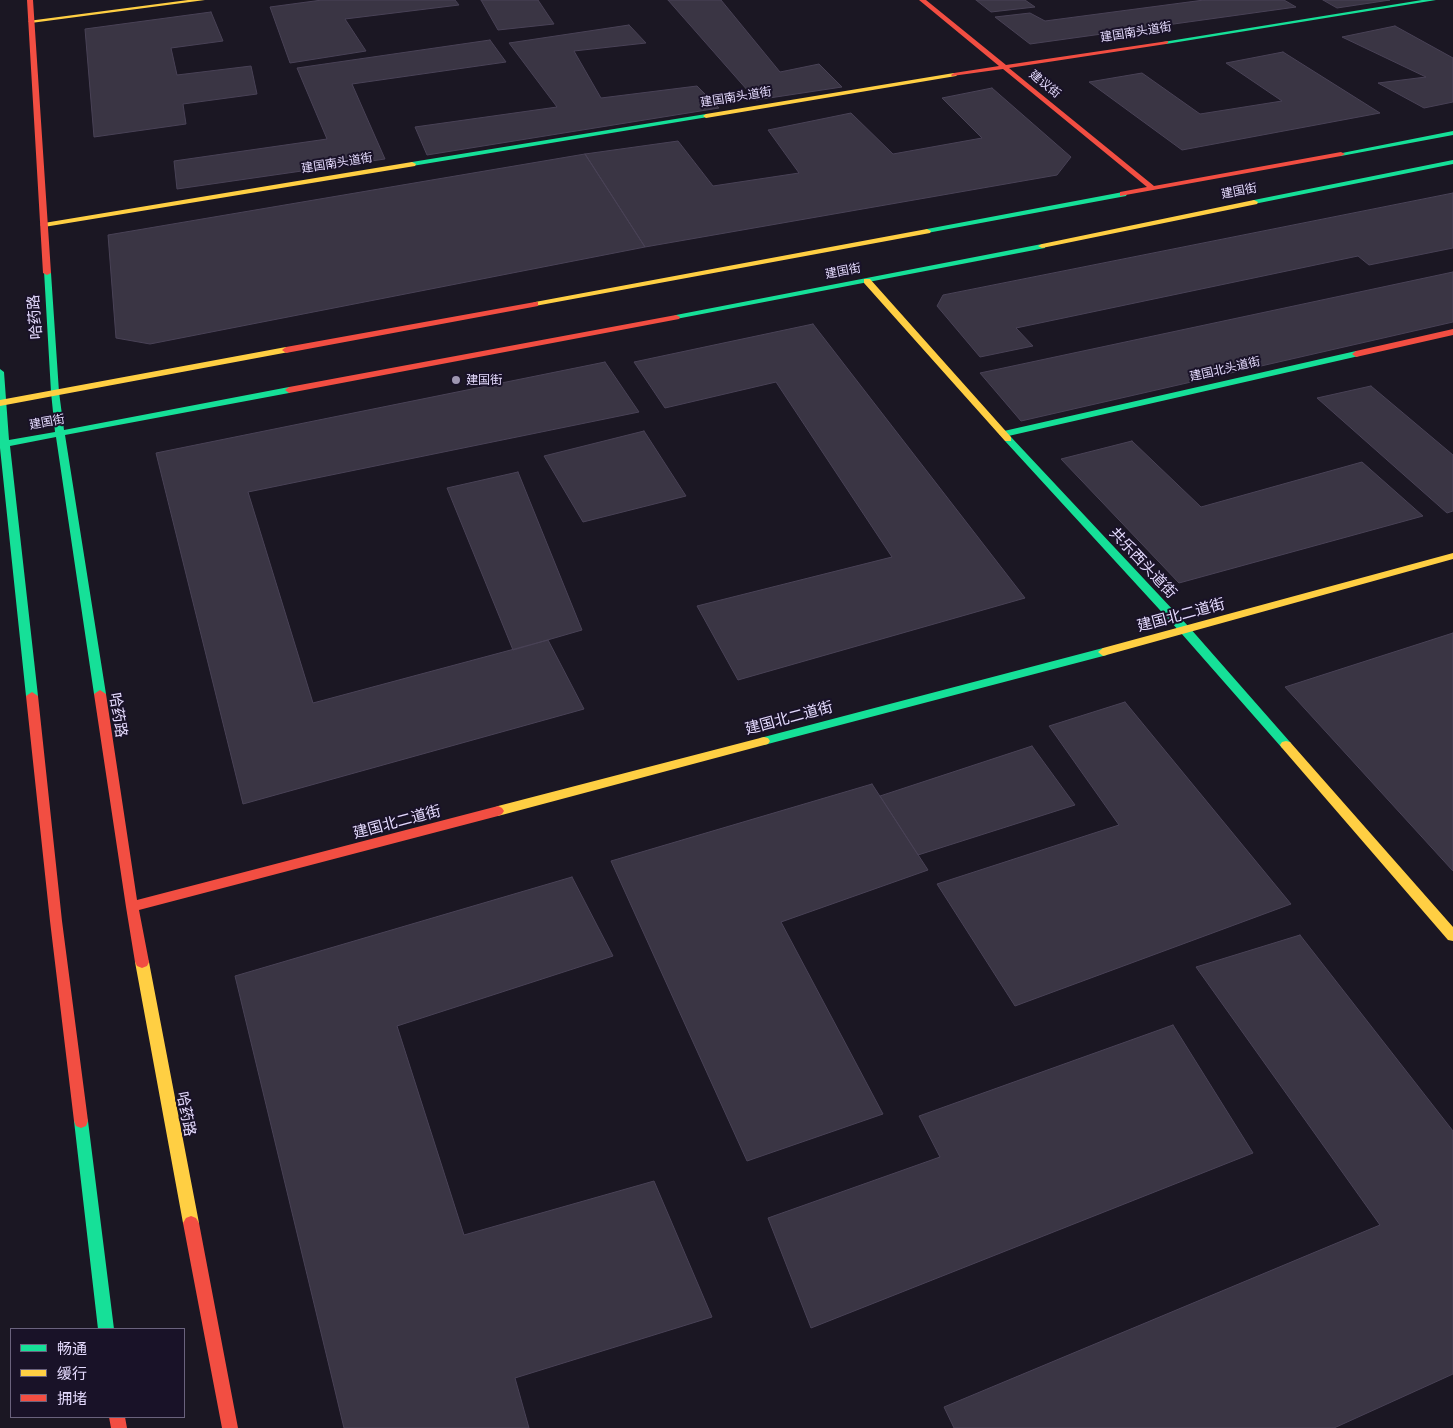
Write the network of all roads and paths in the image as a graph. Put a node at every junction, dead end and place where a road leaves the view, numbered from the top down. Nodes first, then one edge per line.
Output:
1 (30, 0) edge
2 (202, 0) edge
3 (922, 0) edge
4 (1433, 0) edge
5 (31, 21) junction
6 (1003, 67) junction
7 (1453, 133) edge
8 (1453, 162) edge
9 (1152, 188) junction
10 (44, 225) junction
11 (867, 281) junction
12 (1453, 332) edge
13 (0, 372) edge
14 (55, 392) junction
15 (0, 403) edge
16 (60, 434) junction
17 (1004, 434) junction
18 (2, 444) edge
19 (1453, 556) edge
20 (1185, 630) junction
21 (132, 907) junction
22 (1453, 936) edge
23 (106, 1328) edge
24 (230, 1428) edge

1 - 5 main road, 哈药路
2 - 5 main road
3 - 6 main road, 建议街
4 - 6 main road, 建国南头道街
5 - 10 main road, 哈药路
6 - 9 main road, 建议街
6 - 10 main road, 建国南头道街
7 - 9 main road, 建国街
8 - 11 main road, 建国街
9 - 14 main road, 建国街
10 - 14 main road, 哈药路
11 - 16 main road, 建国街
11 - 17 main road, 共乐西头道街
12 - 17 main road, 建国北头道街
13 - 15 main road
14 - 15 main road, 建国街
14 - 16 main road, 哈药路
15 - 18 main road
16 - 18 main road, 建国街
16 - 21 main road, 哈药路
17 - 20 main road, 共乐西头道街
18 - 23 main road
19 - 20 main road, 建国北二道街
20 - 21 main road, 建国北二道街
20 - 22 main road, 共乐西头道街
21 - 24 main road, 哈药路

